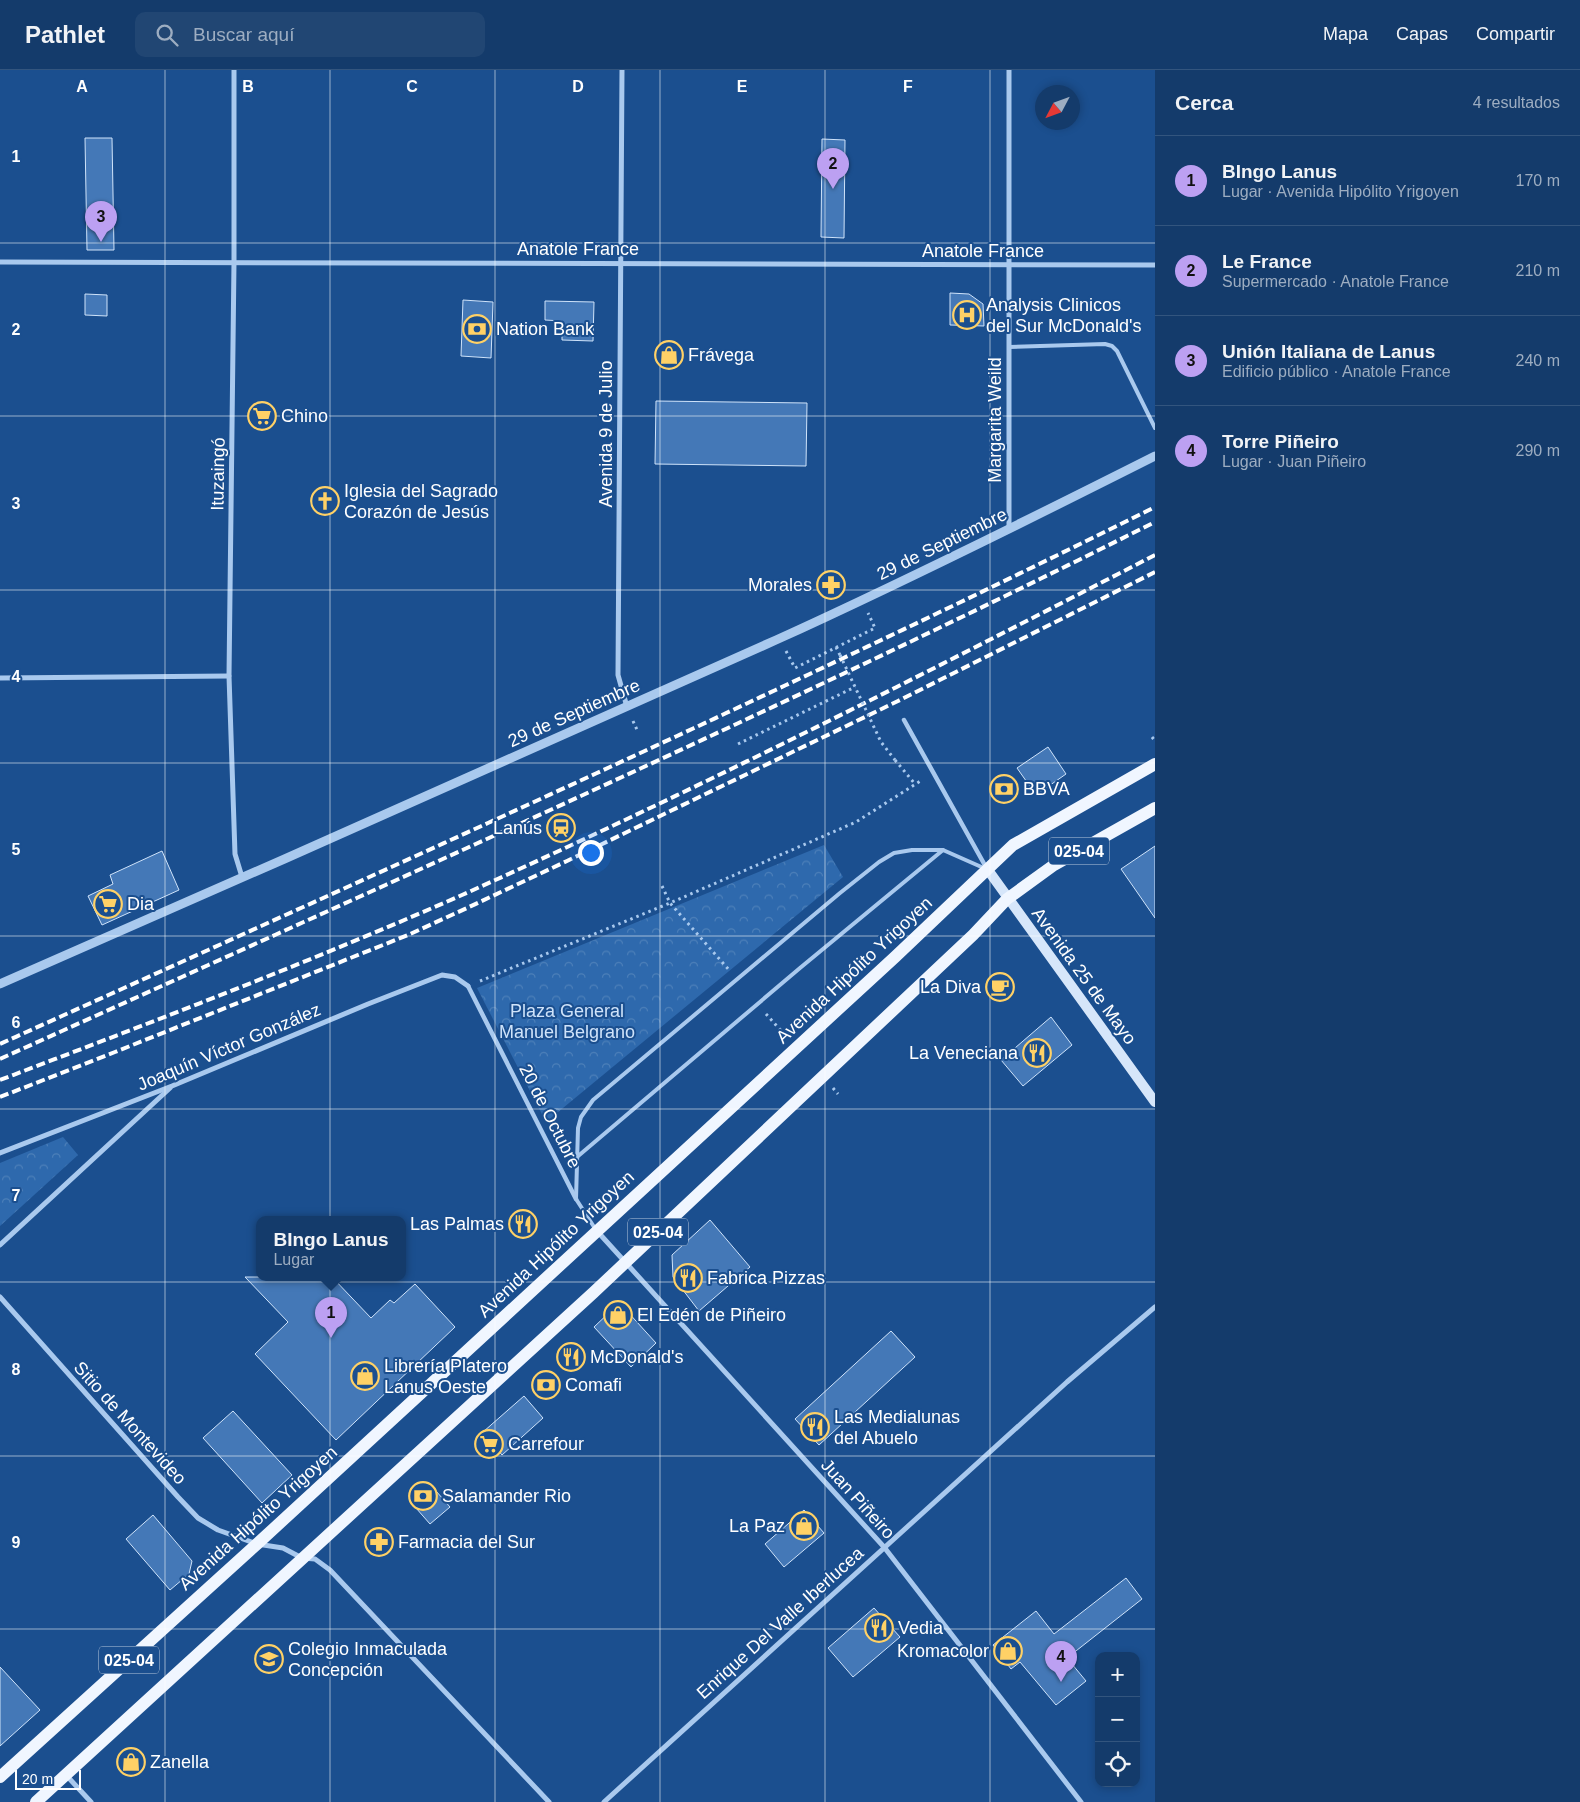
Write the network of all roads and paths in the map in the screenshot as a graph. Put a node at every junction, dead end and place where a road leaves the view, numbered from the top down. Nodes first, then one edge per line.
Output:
1 (234, 70) edge
2 (622, 70) edge
3 (1009, 70) edge
4 (0, 262) edge
5 (234, 262) junction
6 (622, 262) junction
7 (1010, 265) junction
8 (1155, 265) edge
9 (1009, 347) junction
10 (1155, 428) edge
11 (1155, 456) edge
12 (1009, 530) junction
13 (875, 628) dead end
14 (836, 647) junction
15 (795, 668) dead end
16 (229, 676) junction
17 (0, 678) edge
18 (855, 687) junction
19 (627, 707) junction
20 (904, 720) dead end
21 (738, 744) dead end
22 (1155, 764) edge
23 (933, 772) junction
24 (915, 784) junction
25 (1155, 808) edge
26 (943, 850) junction
27 (988, 870) junction
28 (242, 877) junction
29 (662, 886) dead end
30 (1007, 899) junction
31 (670, 902) junction
32 (0, 984) edge
33 (468, 986) junction
34 (172, 1086) junction
35 (1155, 1102) edge
36 (0, 1153) edge
37 (577, 1157) junction
38 (576, 1199) junction
39 (597, 1230) junction
40 (0, 1245) edge
41 (625, 1263) junction
42 (0, 1297) edge
43 (1155, 1307) edge
44 (257, 1544) junction
45 (884, 1548) junction
46 (302, 1558) junction
47 (66, 1775) junction
48 (0, 1777) edge
49 (36, 1802) edge
50 (91, 1802) edge
51 (549, 1802) edge
52 (604, 1802) edge
53 (1081, 1802) edge

1 - 5 street, Ituzaingó
2 - 6 street, Avenida 9 de Julio
3 - 7 street, Margarita Weild
4 - 5 street, Anatole France
5 - 6 street, Anatole France
5 - 16 street, Ituzaingó
6 - 7 street, Anatole France
6 - 19 street, Avenida 9 de Julio
7 - 8 street, Anatole France
7 - 9 street, Margarita Weild
9 - 10 lane
9 - 12 street, Margarita Weild
11 - 12 street, 29 de Septiembre
12 - 19 street, 29 de Septiembre
13 - 14 path
14 - 15 path
14 - 18 path, bridge
16 - 17 street
16 - 28 street, Ituzaingó
18 - 21 path
18 - 24 path, bridge
19 - 28 street, 29 de Septiembre
20 - 23 street
22 - 27 main road, Avenida Hipólito Yrigoyen / 025-04
23 - 24 path
23 - 27 street
24 - 31 path
25 - 30 main road, 025-04
26 - 27 lane
26 - 37 lane
26 - 37 lane
27 - 30 main road, Avenida 25 de Mayo
27 - 39 main road, Avenida Hipólito Yrigoyen / 025-04
28 - 32 street, 29 de Septiembre
29 - 31 path
30 - 35 main road, Avenida 25 de Mayo
30 - 41 main road, 025-04
31 - 33 path
33 - 34 street, Joaquín Víctor González
33 - 38 street, 20 de Octubre
34 - 36 street, Joaquín Víctor González
34 - 40 street
37 - 38 lane
38 - 39 lane, 20 de Octubre
39 - 41 street, Juan Piñeiro
39 - 44 main road, Avenida Hipólito Yrigoyen / 025-04
41 - 45 street, Juan Piñeiro
41 - 46 main road, 025-04
42 - 44 street, Sitio de Montevideo
43 - 45 street, Enrique Del Valle Iberlucea
44 - 46 street, Sitio de Montevideo
44 - 48 main road, Avenida Hipólito Yrigoyen / 025-04
45 - 52 street, Enrique Del Valle Iberlucea
45 - 53 street, Juan Piñeiro
46 - 47 main road, 025-04
46 - 51 street, Sitio de Montevideo
47 - 49 main road, 025-04
47 - 50 street

